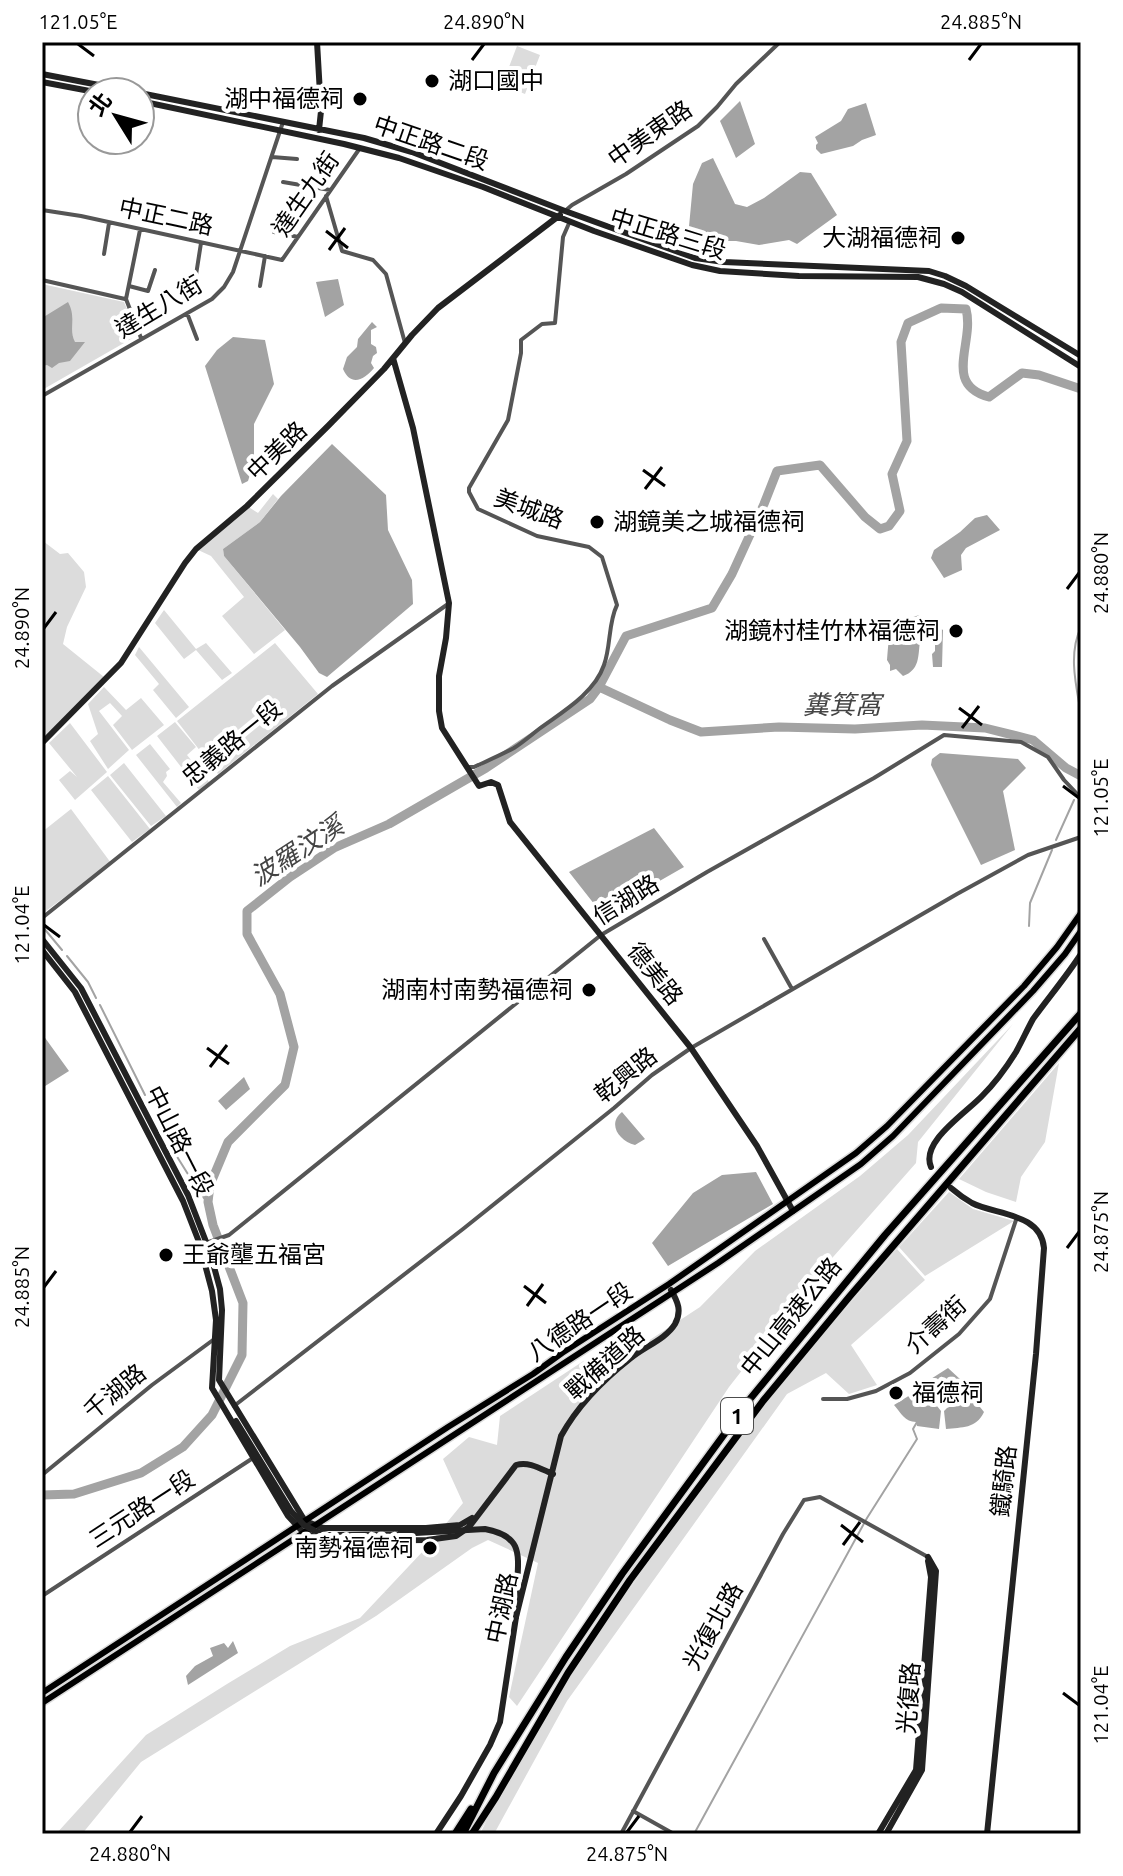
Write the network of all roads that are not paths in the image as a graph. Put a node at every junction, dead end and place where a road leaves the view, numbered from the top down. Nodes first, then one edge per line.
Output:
1 (317, 42) edge
2 (769, 42) edge
3 (780, 42) edge
4 (775, 47) junction
5 (42, 74) edge
6 (76, 80) edge
7 (42, 82) edge
8 (76, 88) edge
9 (156, 96) edge
10 (156, 104) edge
11 (283, 122) junction
12 (281, 130) junction
13 (319, 130) junction
14 (317, 138) junction
15 (360, 148) junction
16 (272, 157) junction
17 (297, 159) dead end
18 (283, 182) dead end
19 (330, 190) junction
20 (326, 196) junction
21 (42, 210) edge
22 (565, 211) junction
23 (558, 217) junction
24 (570, 221) junction
25 (109, 223) junction
26 (140, 230) junction
27 (274, 232) dead end
28 (298, 237) junction
29 (201, 243) junction
30 (240, 251) junction
31 (104, 254) dead end
32 (265, 256) junction
33 (282, 260) joint
34 (155, 270) dead end
35 (196, 275) dead end
36 (42, 280) edge
37 (129, 286) junction
38 (260, 286) dead end
39 (126, 299) junction
40 (187, 313) junction
41 (141, 338) junction
42 (197, 339) dead end
43 (405, 343) junction
44 (1081, 356) edge
45 (393, 358) junction
46 (1081, 367) edge
47 (42, 396) edge
48 (449, 603) junction
49 (42, 743) edge
50 (468, 770) junction
51 (1081, 798) edge
52 (1081, 837) edge
53 (1081, 913) edge
54 (42, 918) edge
55 (1081, 931) edge
56 (601, 935) junction
57 (42, 939) edge
58 (764, 939) dead end
59 (42, 950) edge
60 (1081, 954) edge
61 (792, 989) junction
62 (1081, 1013) edge
63 (1081, 1028) edge
64 (691, 1048) junction
65 (931, 1167) dead end
66 (951, 1188) dead end
67 (788, 1202) junction
68 (793, 1211) junction
69 (1017, 1217) junction
70 (206, 1243) junction
71 (670, 1288) junction
72 (213, 1340) junction
73 (823, 1399) dead end
74 (234, 1406) junction
75 (226, 1411) junction
76 (236, 1421) junction
77 (261, 1452) junction
78 (254, 1457) junction
79 (553, 1474) junction
80 (42, 1475) edge
81 (478, 1513) junction
82 (305, 1521) junction
83 (315, 1525) junction
84 (296, 1527) junction
85 (303, 1532) junction
86 (928, 1557) junction
87 (42, 1596) edge
88 (184, 1600) junction
89 (189, 1607) junction
90 (516, 1617) junction
91 (42, 1693) edge
92 (42, 1703) edge
93 (494, 1773) junction
94 (633, 1811) junction
95 (436, 1834) edge
96 (455, 1834) edge
97 (463, 1834) edge
98 (475, 1834) edge
99 (621, 1834) edge
100 (674, 1834) edge
101 (878, 1834) edge
102 (886, 1834) edge
103 (987, 1834) edge

1 - 13 street
2 - 4 street
3 - 4 street, 中美東路
4 - 22 street, 中美東路
5 - 6 street, 中正路二段
7 - 8 street
9 - 11 street, 中正路二段
10 - 12 street, 中正路二段
11 - 12 street, 達生八街
11 - 13 street, 中正路二段
12 - 14 street, 中正路二段
12 - 16 street, 達生八街
13 - 14 street
13 - 22 street, 中正路二段
14 - 15 street, 中正路二段
15 - 19 street, 達生九街
15 - 23 street, 中正路二段
16 - 17 street
16 - 30 street, 達生八街
18 - 19 street
19 - 20 street, 達生九街
20 - 28 street, 達生九街
20 - 43 street
21 - 25 street, 中正二路
22 - 23 street, 中美路
22 - 44 street, 中正路三段
23 - 24 street, 中正路三段
23 - 43 street, 中美路
24 - 46 street, 中正路三段
24 - 50 street, 美城路
25 - 26 street, 中正二路
25 - 31 street
26 - 29 street, 中正二路
26 - 37 street
27 - 28 street
28 - 33 street, 達生九街
29 - 30 street, 中正二路
29 - 35 street
30 - 32 street, 中正二路
30 - 40 street, 達生八街
32 - 33 street, 中正二路
32 - 38 street
34 - 37 street
36 - 39 street
37 - 39 street
39 - 41 street
40 - 41 street, 達生八街
40 - 42 street
41 - 47 street, 達生八街
43 - 45 street, 中美路
45 - 48 street
45 - 49 street, 中美路
48 - 50 street
48 - 54 street, 忠義路一段
50 - 56 street, 德美路
51 - 56 street, 信湖路
52 - 61 street, 乾興路
53 - 67 main road, 八德路一段
55 - 68 main road, 八德路一段
56 - 64 street, 德美路
56 - 70 street, 信湖路
57 - 70 street, 中山路一段
58 - 61 street
59 - 72 street, 中山路一段
60 - 65 street
61 - 64 street, 乾興路
62 - 93 highway, 中山高速公路 / 1
63 - 98 highway, 中山高速公路 / 1
64 - 67 street, 德美路
64 - 74 street, 乾興路
66 - 69 street, 鐵騎路
67 - 68 street, 德美路
67 - 71 main road, 八德路一段
68 - 71 main road, 八德路一段
69 - 73 street, 介壽街
69 - 103 street, 鐵騎路
70 - 74 street, 中山路一段
71 - 79 street, 戰備道路
71 - 82 main road, 八德路一段
71 - 83 main road, 八德路一段
72 - 75 street, 中山路一段
72 - 80 street, 千湖路
74 - 76 street
74 - 77 street
75 - 76 street
75 - 78 street
76 - 90 street, bridge
77 - 78 street, 三元路一段
77 - 82 street
78 - 84 street
78 - 87 street, 三元路一段
79 - 81 street
79 - 90 street, 中湖路
81 - 83 street
81 - 85 street
82 - 83 street
82 - 84 main road, 八德路一段
83 - 85 main road, 八德路一段
84 - 85 street
84 - 88 main road, 八德路一段
85 - 89 main road, 八德路一段
86 - 94 street, 光復北路
86 - 101 street, 光復路
86 - 102 street, 光復路
88 - 89 street
88 - 91 main road, 八德路一段
89 - 92 main road, 八德路一段
90 - 95 street, 中湖路
93 - 96 highway
93 - 97 highway, 中山高速公路 / 1
94 - 99 street, 光復北路
94 - 100 street

